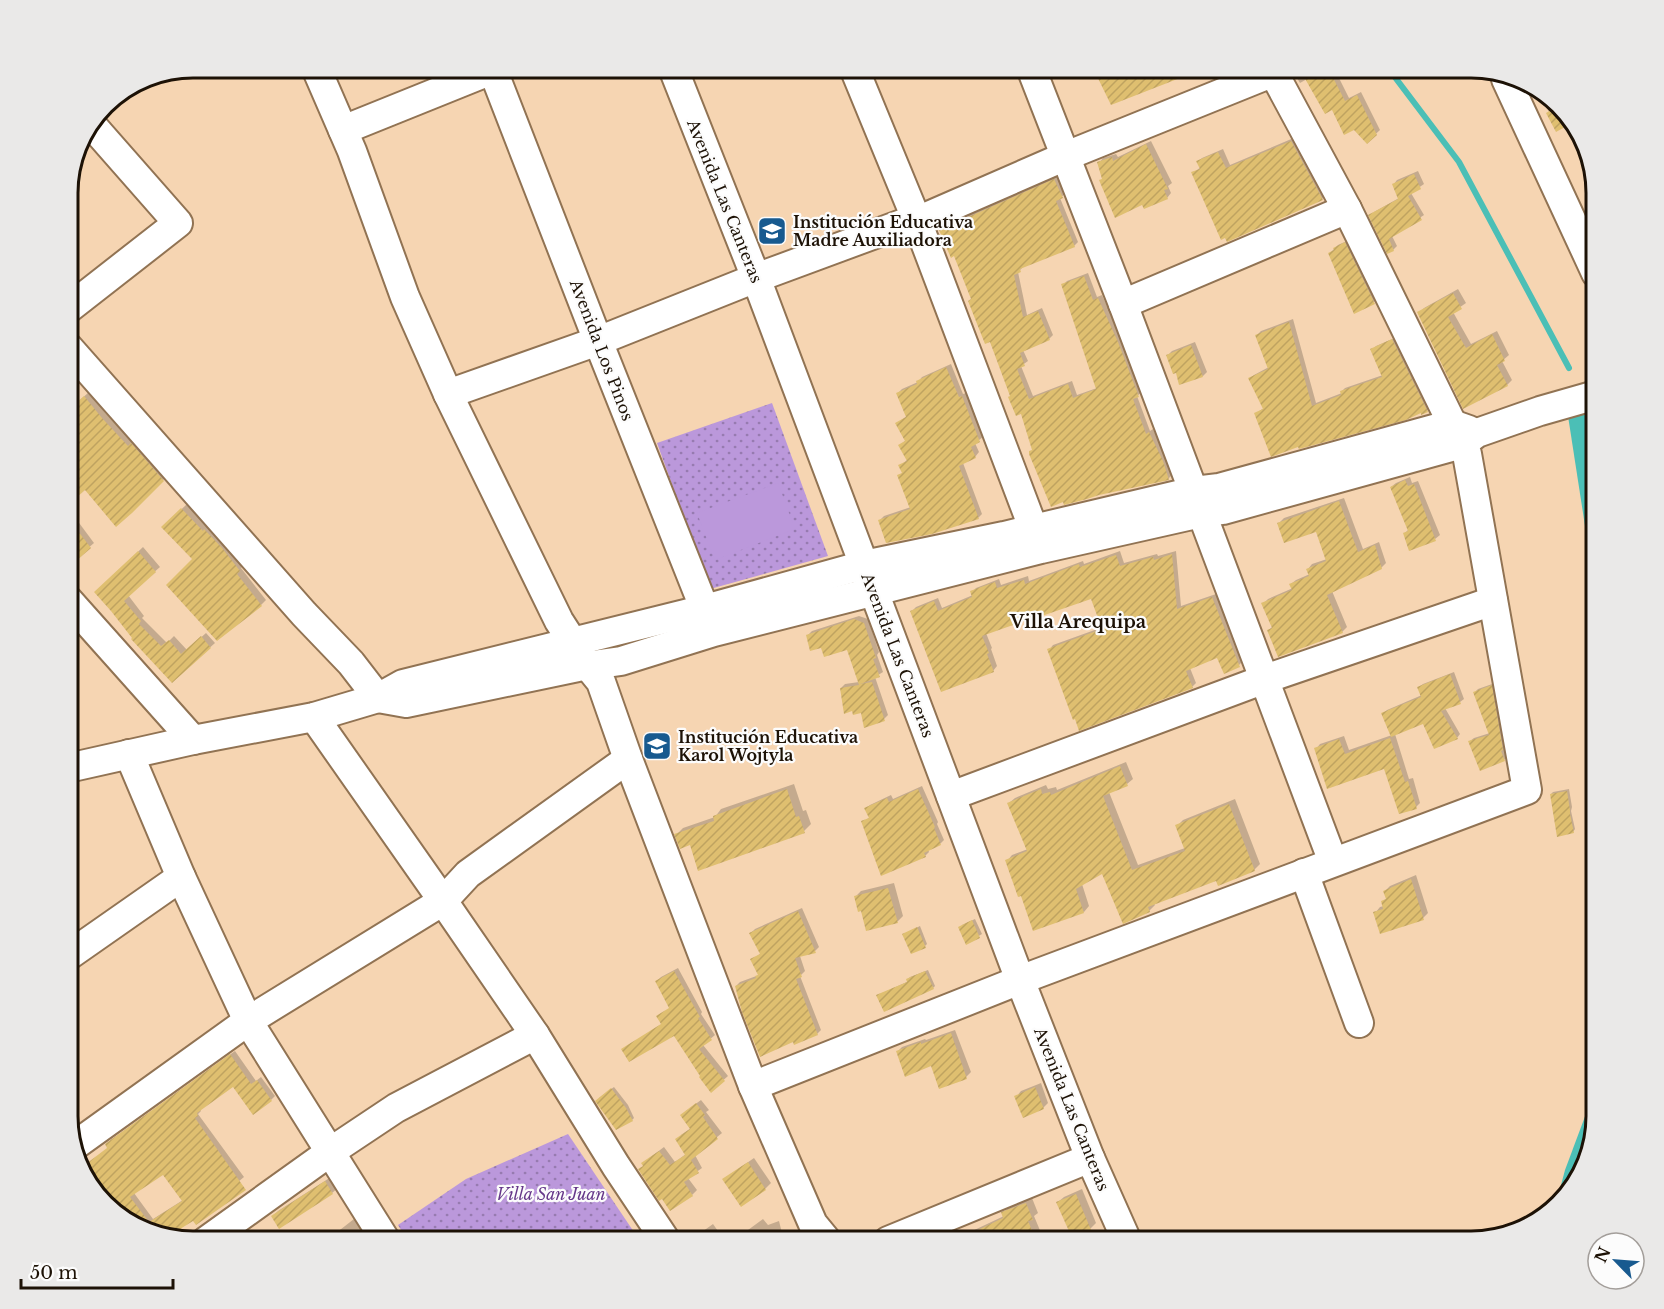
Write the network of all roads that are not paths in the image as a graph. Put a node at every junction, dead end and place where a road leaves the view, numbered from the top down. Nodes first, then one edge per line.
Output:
1 (320, 78) edge
2 (470, 78) edge
3 (498, 78) edge
4 (676, 78) edge
5 (858, 78) edge
6 (1034, 78) edge
7 (1253, 78) edge
8 (1276, 78) edge
9 (1508, 84) edge
10 (96, 130) edge
11 (343, 130) junction
12 (1066, 156) junction
13 (1347, 210) junction
14 (917, 221) junction
15 (1586, 251) edge
16 (756, 279) junction
17 (78, 301) edge
18 (1124, 304) junction
19 (598, 341) junction
20 (78, 358) edge
21 (448, 394) junction
22 (1586, 398) edge
23 (1464, 433) junction
24 (1197, 502) junction
25 (1038, 539) junction
26 (864, 565) junction
27 (874, 593) junction
28 (1493, 601) junction
29 (78, 611) edge
30 (710, 620) junction
31 (574, 642) junction
32 (588, 666) junction
33 (1265, 680) junction
34 (378, 698) junction
35 (314, 717) junction
36 (193, 740) junction
37 (129, 754) junction
38 (628, 759) junction
39 (78, 766) edge
40 (951, 796) junction
41 (1333, 862) junction
42 (1304, 873) junction
43 (181, 877) junction
44 (443, 901) junction
45 (78, 949) edge
46 (1020, 980) junction
47 (248, 1021) junction
48 (1359, 1023) dead end
49 (535, 1035) junction
50 (753, 1086) junction
51 (81, 1141) edge
52 (330, 1152) junction
53 (1090, 1158) junction
54 (221, 1231) edge
55 (379, 1231) edge
56 (659, 1231) edge
57 (819, 1231) edge
58 (914, 1231) edge
59 (1121, 1231) edge

1 - 11 street
2 - 11 street
3 - 19 street, Avenida Los Pinos
4 - 16 street, Avenida Las Canteras
5 - 14 street
6 - 12 street
7 - 12 street
8 - 13 street
9 - 15 street
10 - 17 street
11 - 21 street
12 - 14 street
12 - 18 street
13 - 18 street
13 - 23 street
14 - 16 street
14 - 25 street
16 - 19 street
16 - 26 street, Avenida Las Canteras
18 - 24 street
19 - 21 street
19 - 30 street, Avenida Los Pinos
20 - 34 street
21 - 31 street
22 - 23 street
23 - 24 street
23 - 28 street
24 - 25 street
24 - 33 street
25 - 26 street
25 - 27 street
26 - 27 street, Avenida Las Canteras
26 - 30 street
27 - 30 street
27 - 40 street, Avenida Las Canteras
28 - 33 street
28 - 41 street
29 - 36 street
30 - 31 street
30 - 32 street
31 - 32 street
31 - 34 street
32 - 34 street
32 - 38 street
33 - 40 street
33 - 41 street
34 - 35 street
35 - 36 street
35 - 44 street
36 - 37 street
37 - 39 street
37 - 43 street
38 - 44 street
38 - 50 street
40 - 46 street, Avenida Las Canteras
41 - 42 street
42 - 46 street
42 - 48 street
43 - 45 street
43 - 47 street
44 - 47 street
44 - 49 street
46 - 50 street
46 - 53 street, Avenida Las Canteras
47 - 51 street
47 - 52 street
49 - 52 street
49 - 56 street
50 - 57 street
52 - 54 street
52 - 55 street
53 - 58 street
53 - 59 street, Avenida Las Canteras

